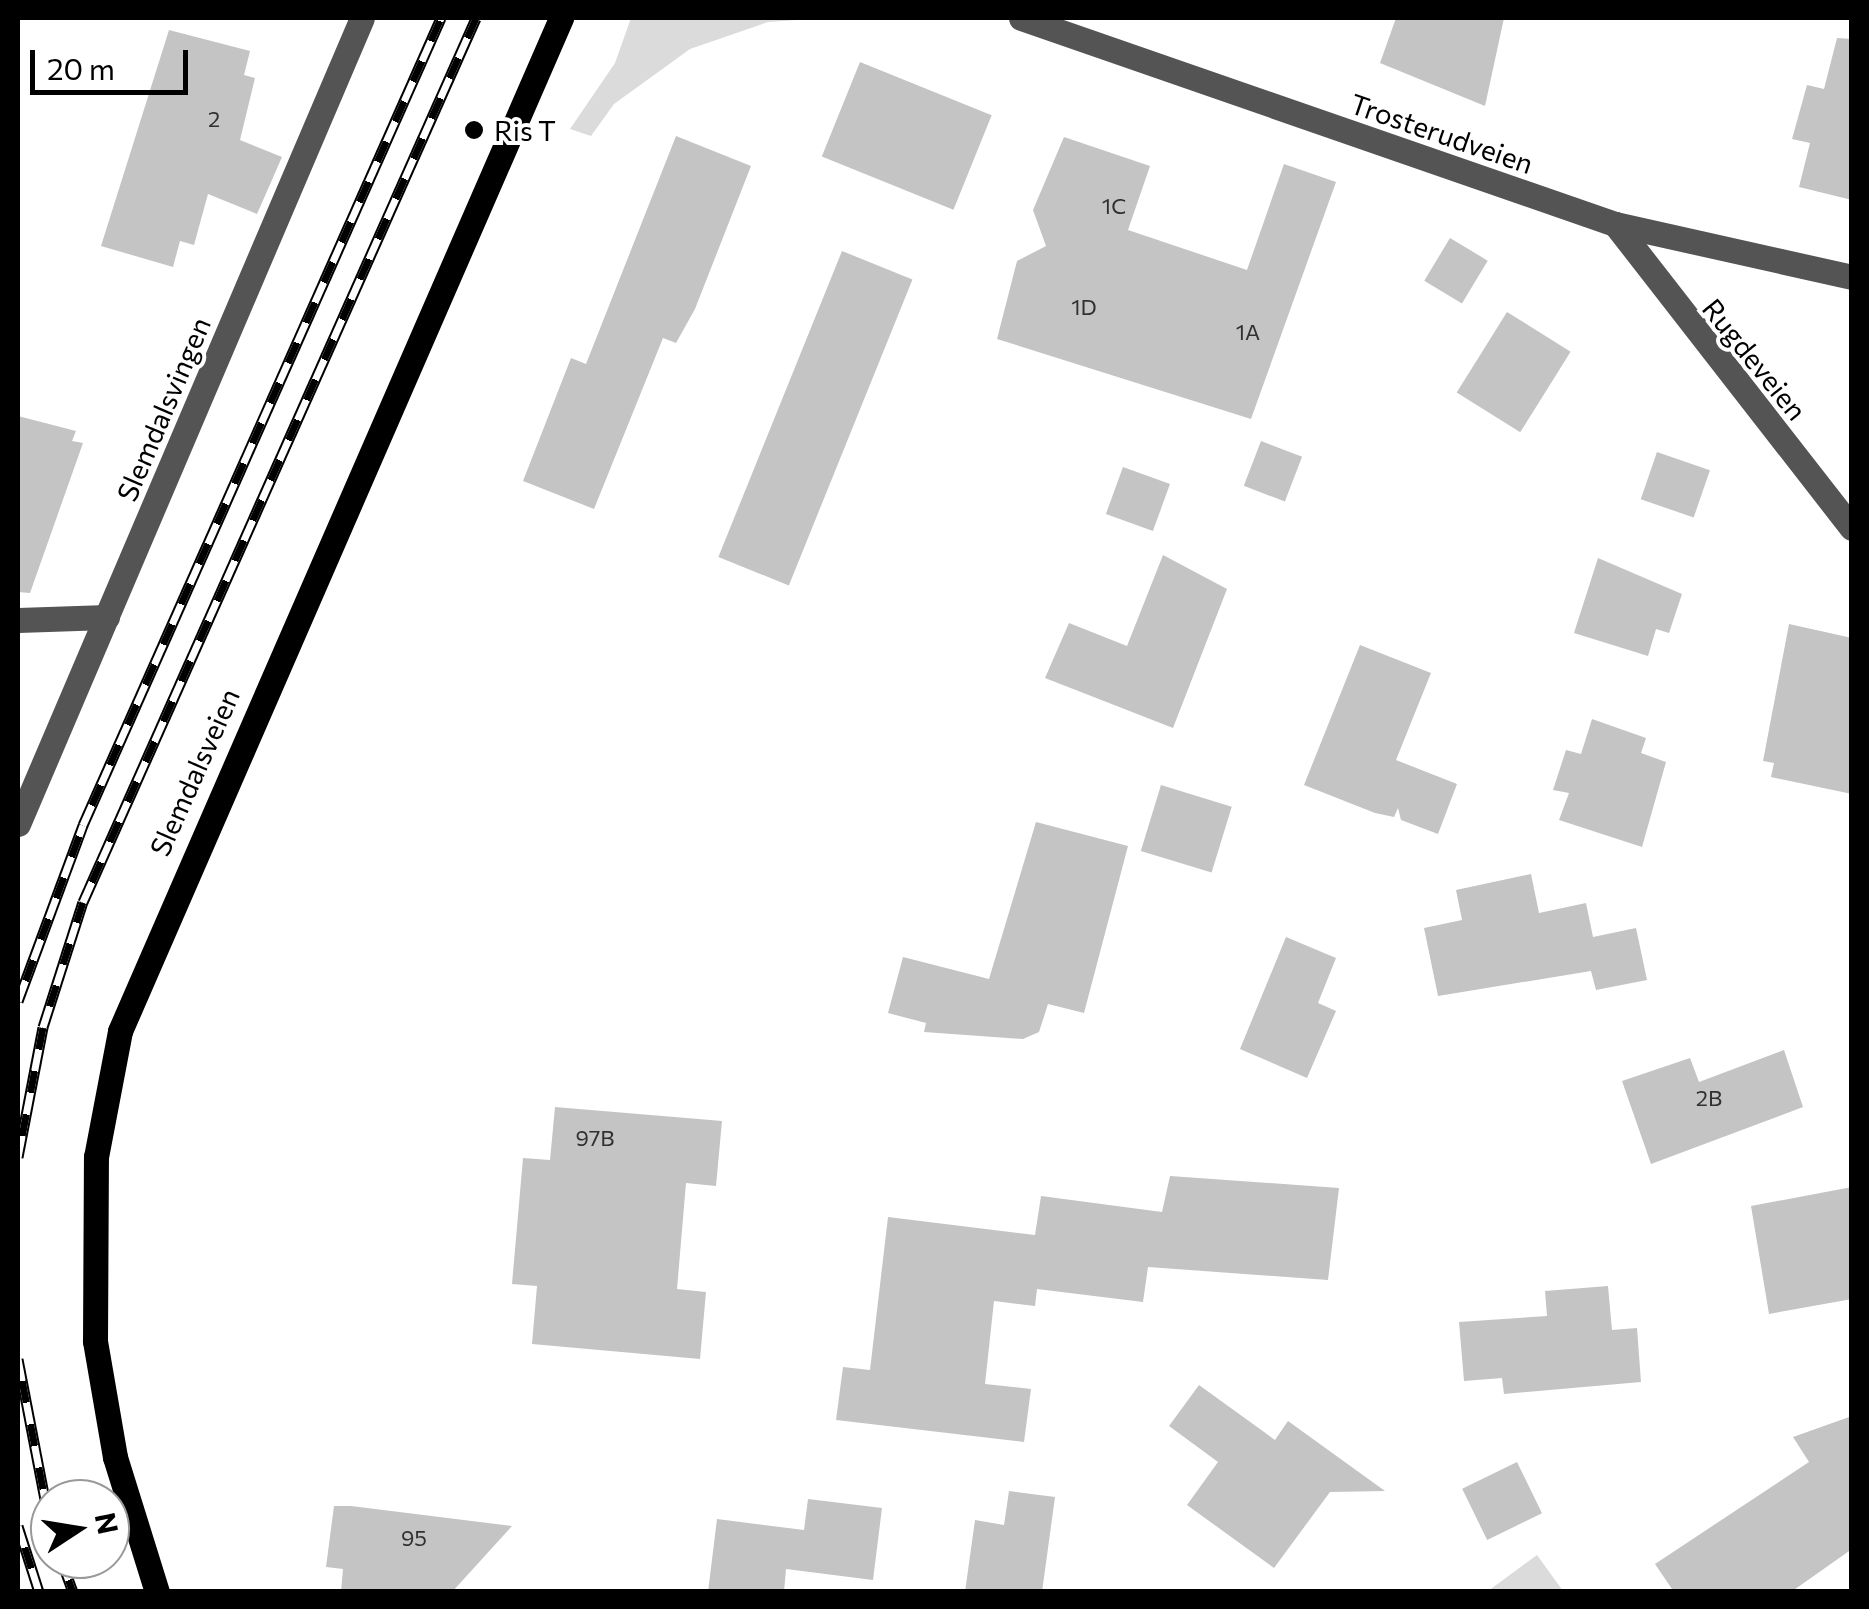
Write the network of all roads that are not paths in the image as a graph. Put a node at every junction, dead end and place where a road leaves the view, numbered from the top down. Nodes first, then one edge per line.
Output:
1 (362, 18) edge
2 (562, 18) edge
3 (1021, 18) edge
4 (1615, 224) junction
5 (1852, 278) edge
6 (1852, 528) edge
7 (107, 616) junction
8 (18, 620) edge
9 (18, 824) edge
10 (157, 1592) edge

1 - 7 street, Slemdalsvingen
2 - 10 main road, Slemdalsveien
3 - 4 street, Trosterudveien
4 - 5 street, Trosterudveien
4 - 6 street, Rugdeveien
7 - 8 street
7 - 9 street, Slemdalsvingen

